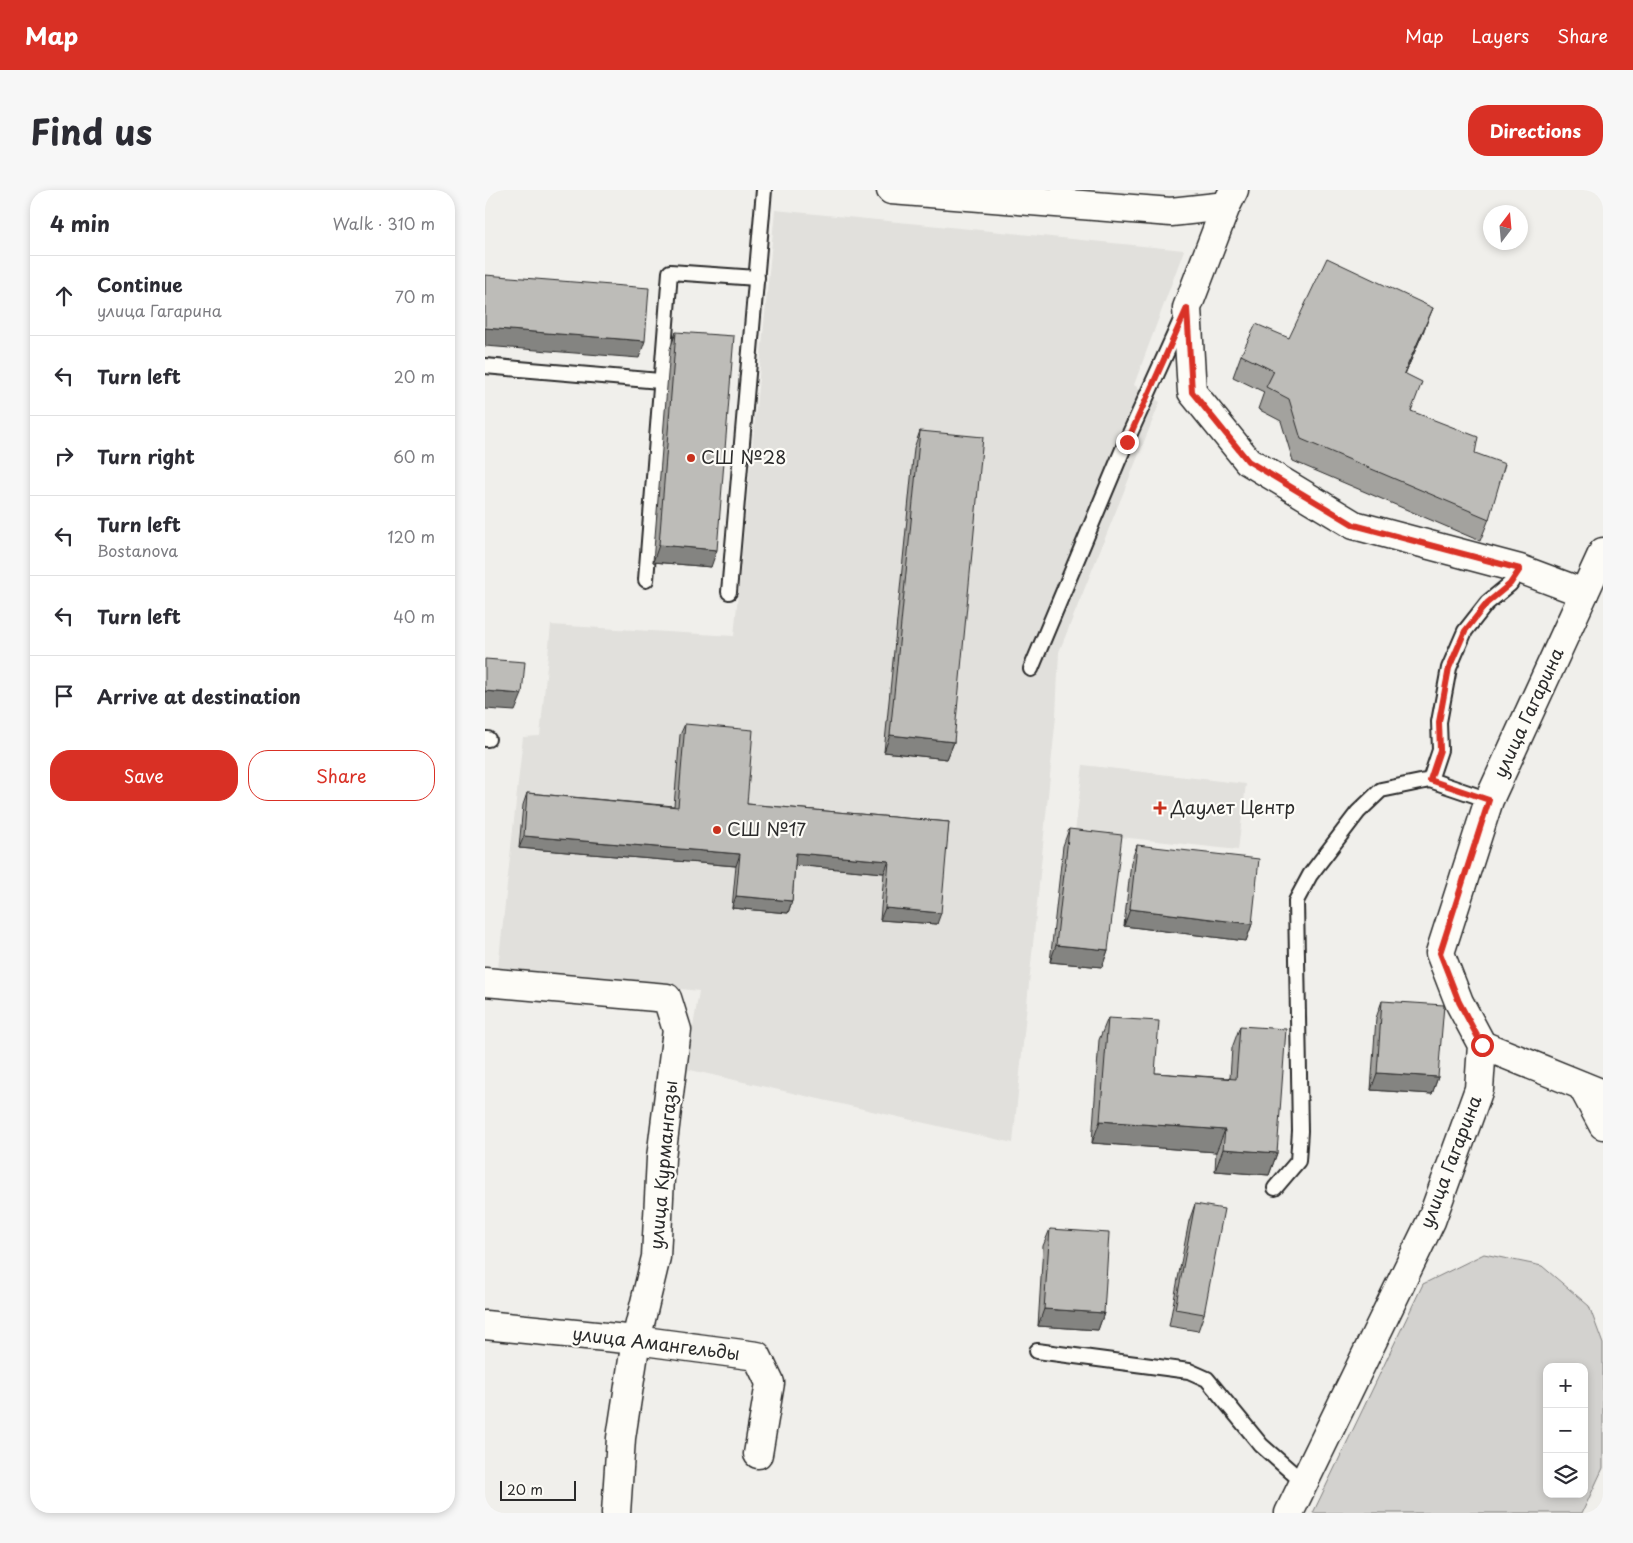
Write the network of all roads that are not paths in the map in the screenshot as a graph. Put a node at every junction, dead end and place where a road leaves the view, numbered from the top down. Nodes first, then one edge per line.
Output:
1 (764, 190) edge
2 (891, 190) edge
3 (1230, 198) edge
4 (757, 278) junction
5 (1187, 308) junction
6 (485, 366) edge
7 (660, 381) junction
8 (1603, 552) edge
9 (1520, 569) junction
10 (646, 580) dead end
11 (729, 592) dead end
12 (1584, 593) junction
13 (1031, 669) dead end
14 (1430, 780) junction
15 (1489, 800) junction
16 (485, 982) edge
17 (1482, 1045) junction
18 (1593, 1090) edge
19 (1603, 1125) edge
20 (1275, 1188) dead end
21 (485, 1325) edge
22 (636, 1340) junction
23 (1037, 1351) dead end
24 (758, 1454) dead end
25 (1304, 1483) junction
26 (616, 1513) edge
27 (1289, 1513) edge

1 - 4 lane
2 - 3 street
3 - 5 street
4 - 7 lane
4 - 11 lane
5 - 9 street
5 - 13 lane
6 - 7 lane
7 - 10 lane
8 - 12 street, улица Гагарина
9 - 12 street
9 - 14 lane
12 - 15 street, улица Гагарина
14 - 15 lane
14 - 20 lane
15 - 17 street, улица Гагарина
16 - 22 street, улица Курмангазы
17 - 18 street
17 - 25 street, улица Гагарина
18 - 19 street
21 - 22 street, улица Амангельды
22 - 24 street, улица Амангельды
22 - 26 street, улица Курмангазы
23 - 25 lane
25 - 27 street, улица Гагарина

